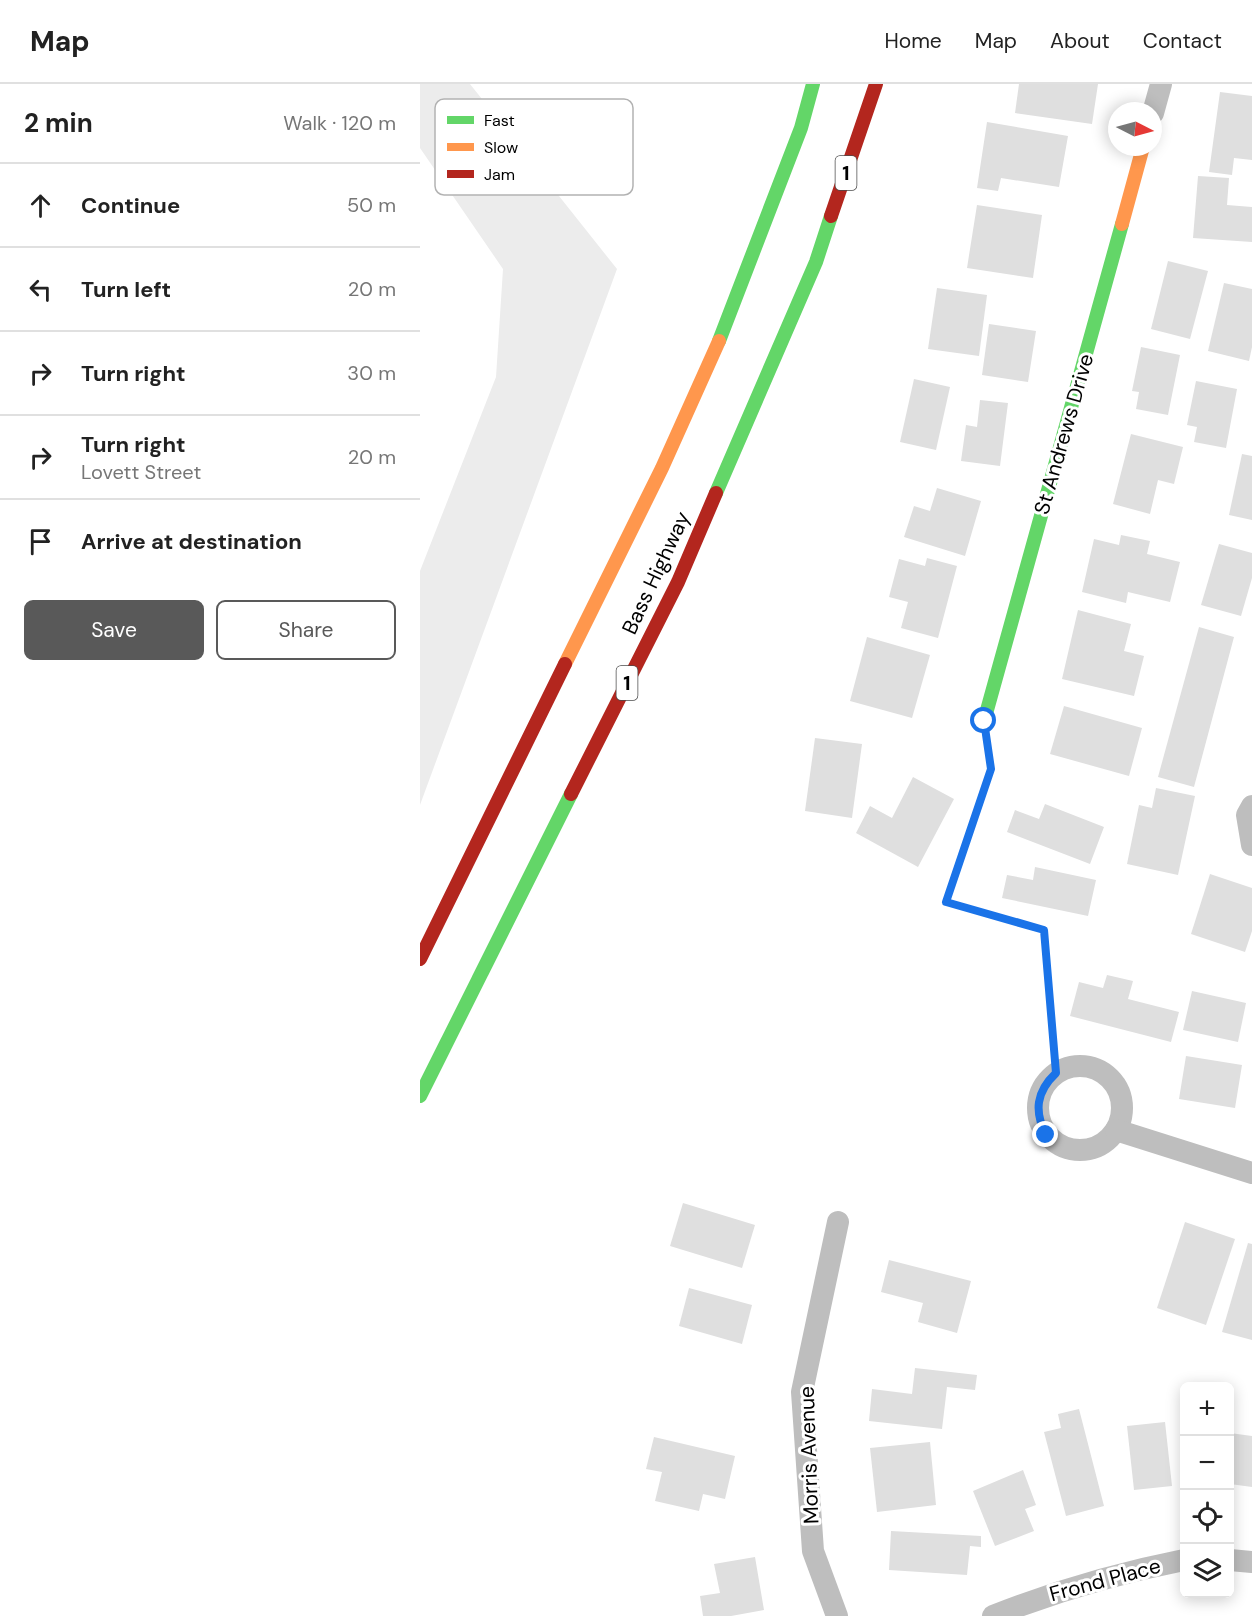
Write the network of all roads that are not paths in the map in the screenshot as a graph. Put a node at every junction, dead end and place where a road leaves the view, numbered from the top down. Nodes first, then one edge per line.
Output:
1 (813, 84) edge
2 (876, 84) edge
3 (1161, 84) edge
4 (1156, 102) edge
5 (1141, 156) edge
6 (984, 721) road end
7 (1252, 806) edge
8 (1252, 845) edge
9 (420, 959) edge
10 (420, 1096) edge
11 (1116, 1130) junction
12 (1252, 1173) edge
13 (838, 1222) dead end
14 (1234, 1560) edge
15 (1180, 1561) edge
16 (1252, 1562) edge
17 (837, 1616) edge
18 (993, 1616) edge

1 - 9 main road, Bass Highway
2 - 10 main road, Bass Highway / 1
3 - 4 street
5 - 6 main road, St Andrews Drive
7 - 8 street
11 - 11 street
11 - 12 street
13 - 17 street, Morris Avenue
14 - 16 street
15 - 18 street, Frond Place

